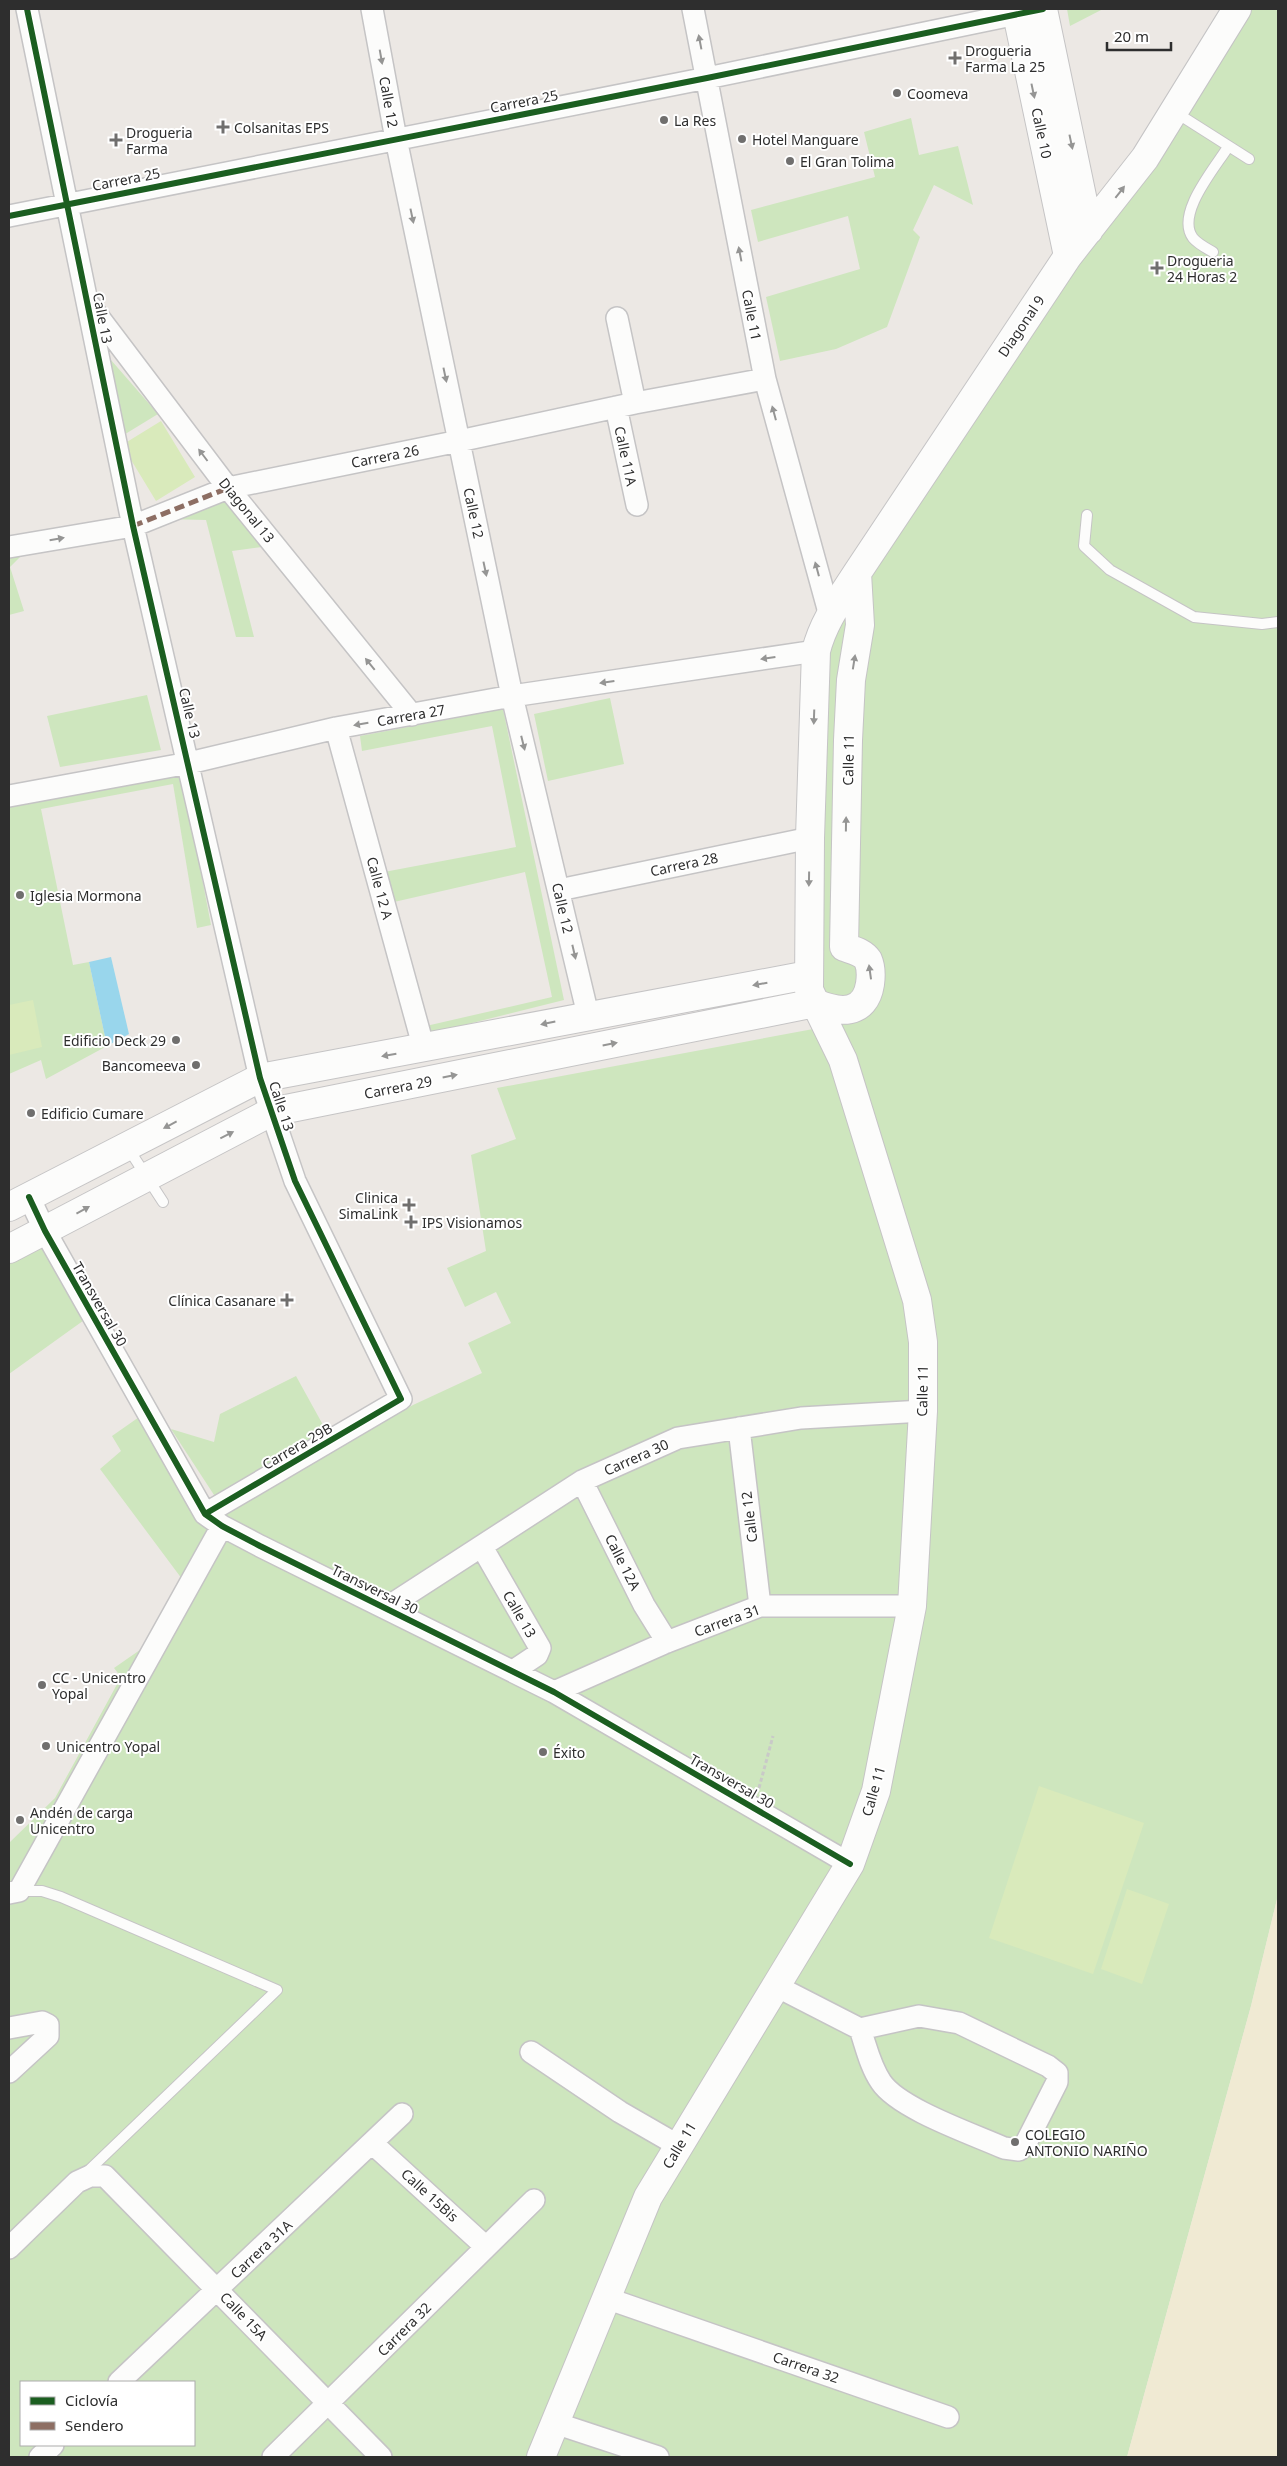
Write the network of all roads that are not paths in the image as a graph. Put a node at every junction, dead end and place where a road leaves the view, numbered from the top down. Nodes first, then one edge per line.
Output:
1 (27, 9) edge
2 (372, 9) edge
3 (693, 9) edge
4 (1237, 9) edge
5 (1026, 10) edge
6 (707, 78) junction
7 (1175, 112) junction
8 (396, 138) junction
9 (1228, 147) junction
10 (1249, 159) dead end
11 (66, 204) junction
12 (9, 216) edge
13 (1089, 230) junction
14 (1213, 252) dead end
15 (1068, 256) junction
16 (87, 302) junction
17 (617, 318) dead end
18 (765, 379) junction
19 (626, 405) junction
20 (459, 441) junction
21 (228, 488) junction
22 (637, 505) dead end
23 (1087, 515) dead end
24 (132, 526) junction
25 (9, 547) edge
26 (857, 573) junction
27 (830, 616) junction
28 (1278, 622) edge
29 (816, 651) junction
30 (512, 696) junction
31 (412, 715) junction
32 (336, 728) junction
33 (189, 763) junction
34 (9, 796) edge
35 (810, 838) junction
36 (559, 890) junction
37 (844, 947) junction
38 (808, 975) junction
39 (815, 1003) junction
40 (857, 1007) junction
41 (588, 1015) junction
42 (424, 1048) junction
43 (843, 1060) junction
44 (260, 1078) junction
45 (271, 1112) junction
46 (128, 1147) junction
47 (145, 1176) junction
48 (19, 1202) edge
49 (163, 1202) dead end
50 (45, 1231) junction
51 (9, 1249) edge
52 (402, 1399) joint
53 (923, 1411) junction
54 (739, 1428) junction
55 (582, 1481) junction
56 (205, 1514) junction
57 (222, 1526) junction
58 (482, 1547) junction
59 (760, 1606) junction
60 (912, 1606) junction
61 (386, 1608) junction
62 (667, 1642) junction
63 (513, 1672) junction
64 (554, 1692) junction
65 (850, 1864) junction
66 (14, 1892) edge
67 (776, 1986) junction
68 (9, 2028) edge
69 (860, 2028) junction
70 (531, 2052) dead end
71 (9, 2072) edge
72 (402, 2114) dead end
73 (373, 2144) junction
74 (679, 2146) junction
75 (77, 2182) junction
76 (534, 2200) dead end
77 (486, 2246) junction
78 (9, 2248) edge
79 (217, 2289) junction
80 (606, 2298) junction
81 (120, 2381) edge
82 (328, 2404) junction
83 (948, 2417) dead end
84 (555, 2423) junction
85 (52, 2446) edge
86 (40, 2457) edge
87 (273, 2457) edge
88 (381, 2457) edge
89 (541, 2457) edge
90 (658, 2457) edge

1 - 11 street, Calle 13
2 -> 8 street, Calle 12
6 -> 3 street, Calle 11
4 - 7 main road, Diagonal 9
5 - 6 street, Carrera 25
5 -> 13 main road, Calle 10
5 -> 15 main road, Calle 10
6 - 8 street, Carrera 25
18 -> 6 street, Calle 11
7 - 9 lane
13 -> 7 main road, Diagonal 9
8 - 11 street, Carrera 25
8 -> 20 street, Calle 12
9 - 10 lane
9 - 14 lane
11 - 12 street, Carrera 25
11 - 16 street, Calle 13
13 - 15 main road, Diagonal 9
15 - 26 main road, Diagonal 9
21 -> 16 street, Diagonal 13
16 - 24 street, Calle 13
17 - 19 street, Calle 11A
18 - 19 street, Carrera 26
27 -> 18 street, Calle 11
19 - 20 street, Carrera 26
19 - 22 street, Calle 11A
20 - 21 street, Carrera 26
20 -> 30 street, Calle 12
21 - 24 street, Carrera 26
31 -> 21 street, Diagonal 13
23 - 28 lane
25 -> 24 street, Carrera 26
24 - 33 street, Calle 13
26 - 27 main road, Diagonal 9
37 -> 26 main road, Calle 11
27 - 29 main road, Diagonal 9
29 -> 30 street, Carrera 27
29 -> 35 main road, Calle 11
30 - 31 street, Carrera 27
30 -> 36 street, Calle 12
31 -> 32 street, Carrera 27
32 - 33 street, Carrera 27
32 - 42 street, Calle 12 A
33 - 34 street, Carrera 27
33 - 44 street, Calle 13
35 - 36 street, Carrera 28
35 -> 38 main road, Calle 11
36 -> 41 street, Calle 12
37 - 38 main road
40 -> 37 main road
38 - 39 main road, Calle 11
38 -> 41 main road
39 - 40 main road
39 - 43 main road, Calle 11
45 -> 39 main road, Carrera 29
40 - 43 main road
41 -> 42 main road
42 -> 44 main road
43 - 53 main road, Calle 11
44 - 45 street, Calle 13
44 -> 46 main road
47 -> 45 main road, Carrera 29
45 - 52 street, Calle 13
46 - 47 lane
46 - 48 main road
47 - 49 lane
50 -> 47 main road, Carrera 29
48 - 50 street, Transversal 30
50 - 51 main road, Carrera 29
50 - 56 street, Transversal 30
52 - 56 street, Carrera 29B
53 - 54 street, Carrera 30
53 - 60 main road, Calle 11
54 - 55 street, Carrera 30
54 - 59 street, Calle 12
55 - 58 street, Carrera 30
55 - 62 street, Calle 12A
56 - 57 street, Transversal 30
57 - 61 street, Transversal 30
57 - 66 street
58 - 61 street, Carrera 30
58 - 63 street, Calle 13
59 - 60 street, Carrera 31
59 - 62 street, Carrera 31
60 - 65 main road, Calle 11
61 - 63 street, Transversal 30
62 - 64 street, Carrera 31
63 - 64 street, Transversal 30
64 - 65 street, Transversal 30
65 - 67 main road, Calle 11
66 - 75 lane
67 - 69 street
67 - 74 main road, Calle 11
68 - 71 street
69 - 69 street
70 - 74 street
72 - 73 street, Carrera 31A
73 - 77 street, Calle 15Bis
73 - 79 street, Carrera 31A
74 - 80 main road, Calle 11
75 - 78 street
75 - 79 street, Calle 15A
76 - 77 street, Carrera 32
77 - 82 street, Carrera 32
79 - 81 street, Carrera 31A
79 - 82 street, Calle 15A
80 - 83 street, Carrera 32
80 - 84 main road, Calle 11
82 - 87 street, Carrera 32
82 - 88 street, Calle 15A
84 - 89 main road, Calle 11
84 - 90 street
85 - 86 street

